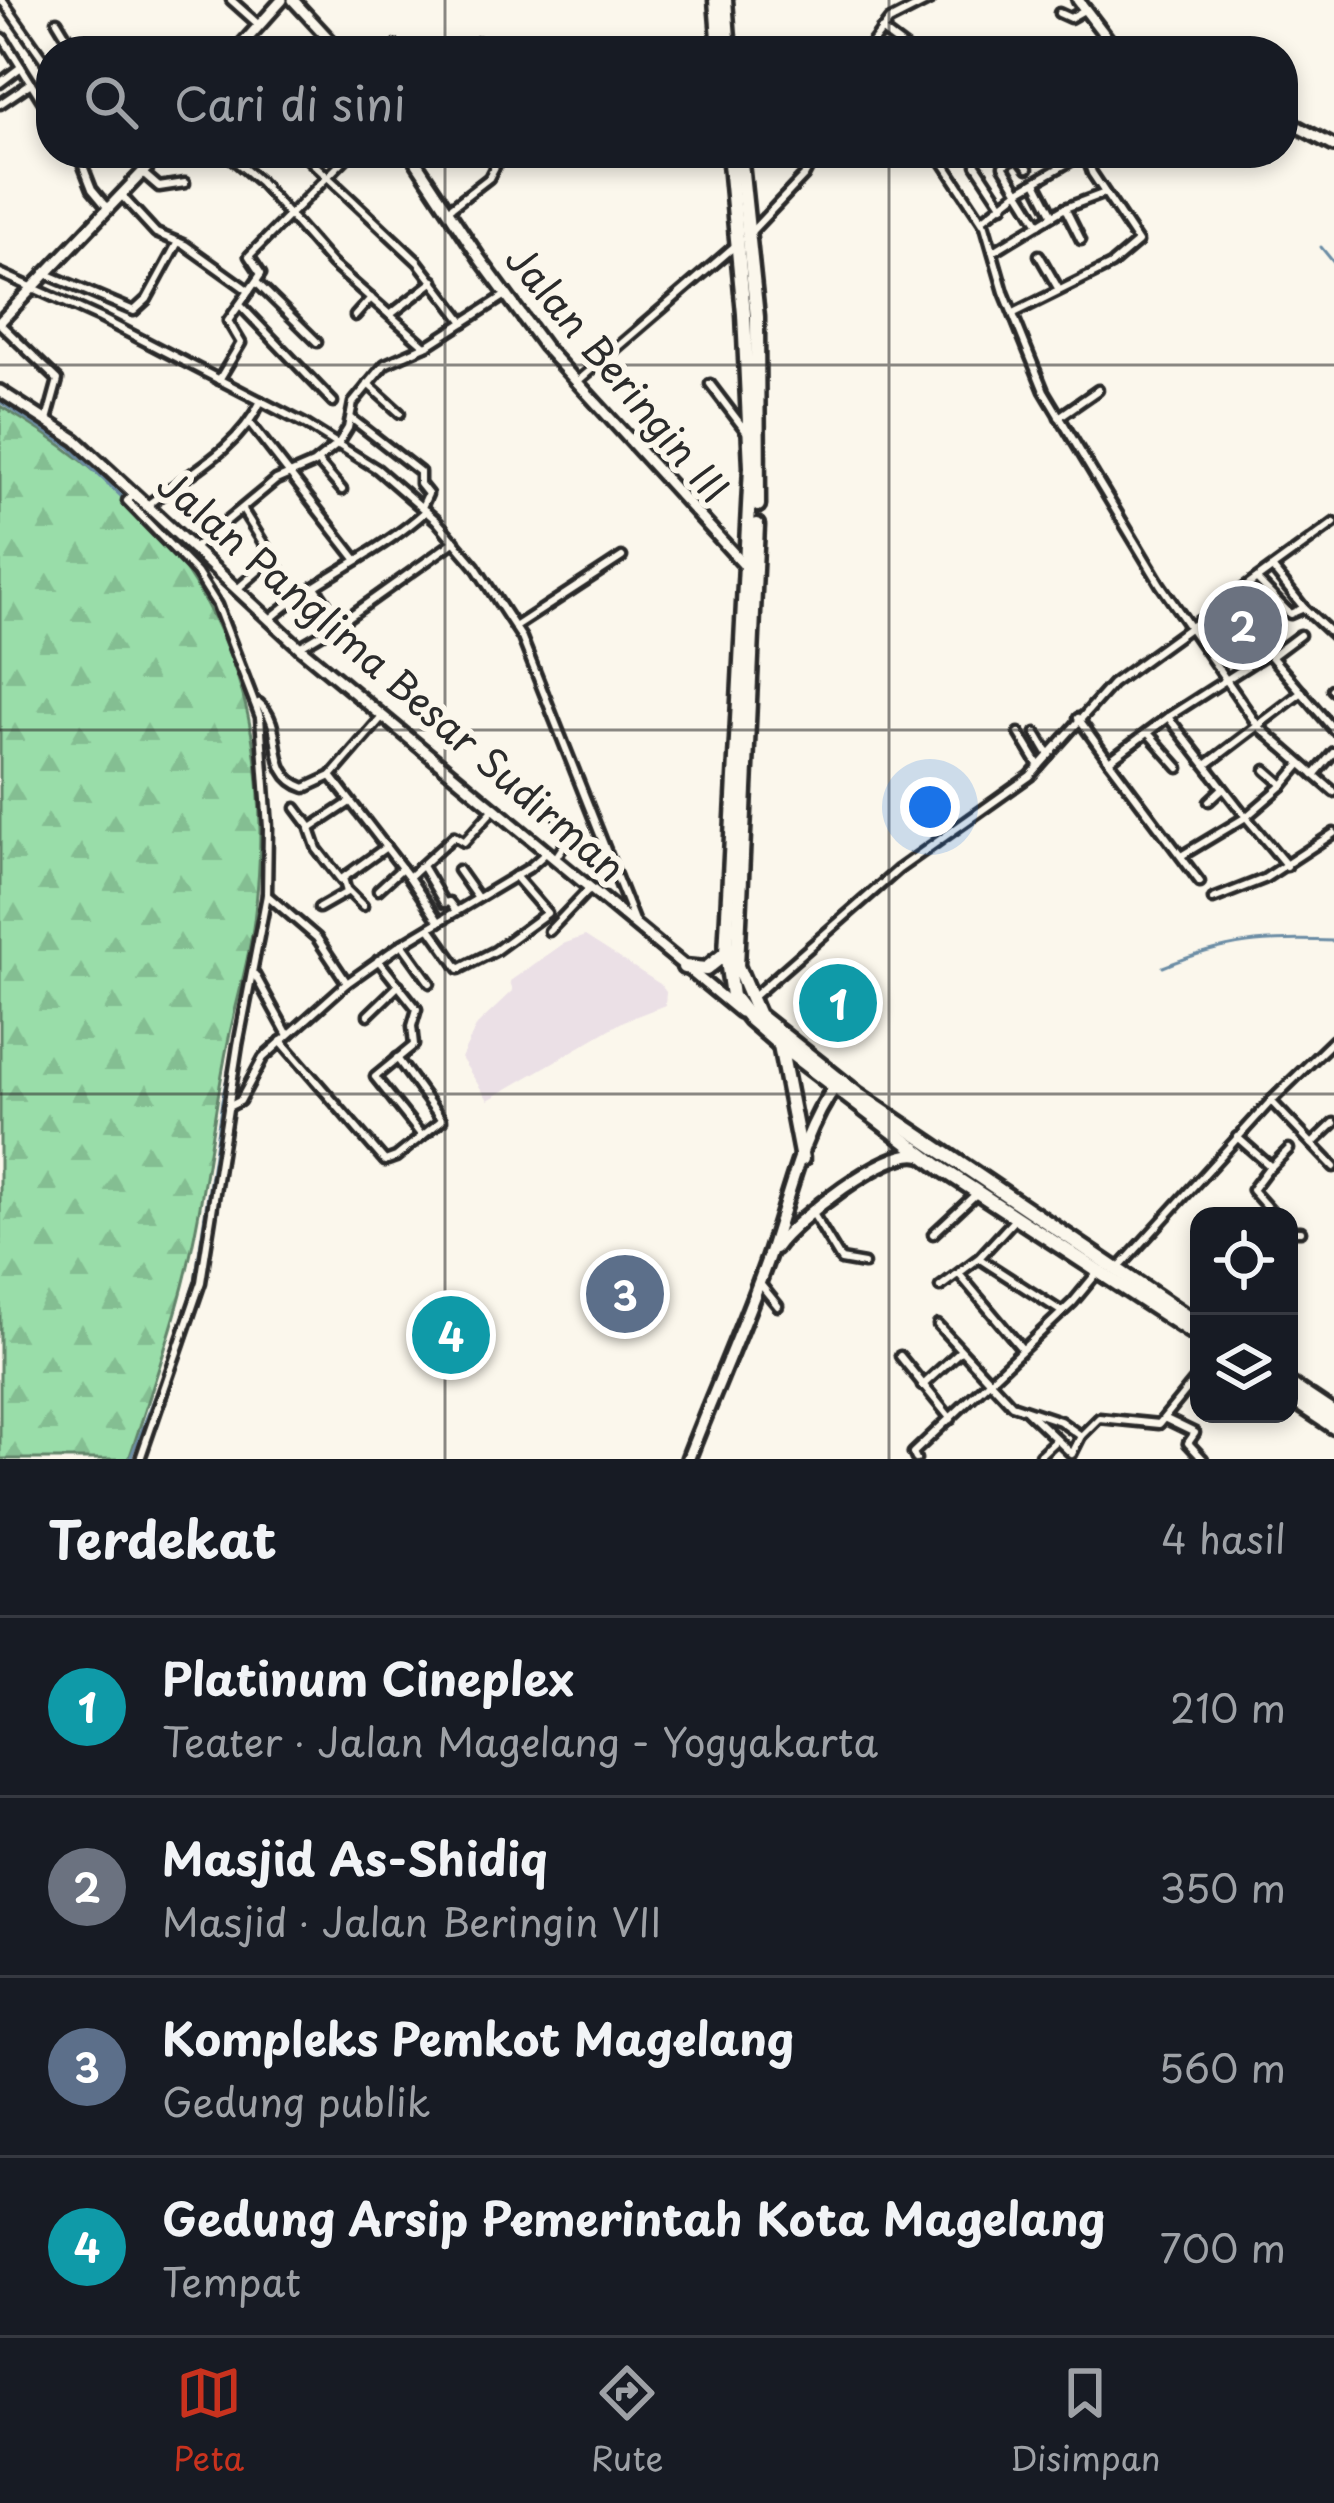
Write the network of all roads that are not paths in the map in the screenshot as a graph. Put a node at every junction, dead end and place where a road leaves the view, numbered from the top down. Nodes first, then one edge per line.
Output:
1 (2, 0) edge
2 (231, 0) edge
3 (282, 0) edge
4 (293, 0) edge
5 (720, 0) edge
6 (930, 0) edge
7 (1082, 4) edge
8 (1059, 13) dead end
9 (57, 21) dead end
10 (259, 25) junction
11 (22, 28) junction
12 (881, 30) junction
13 (66, 36) edge
14 (251, 36) edge
15 (326, 36) edge
16 (724, 36) edge
17 (877, 36) edge
18 (889, 36) edge
19 (1107, 36) edge
20 (2, 38) edge
21 (36, 48) edge
22 (22, 66) junction
23 (0, 83) edge
24 (32, 83) junction
25 (36, 90) edge
26 (0, 104) edge
27 (1298, 127) edge
28 (1334, 146) edge
29 (84, 168) edge
30 (148, 168) edge
31 (246, 168) edge
32 (318, 168) edge
33 (334, 168) edge
34 (420, 168) edge
35 (494, 168) edge
36 (732, 168) edge
37 (741, 168) edge
38 (808, 168) edge
39 (947, 168) edge
40 (978, 168) edge
41 (1004, 168) edge
42 (1058, 168) edge
43 (1089, 168) edge
44 (144, 174) junction
45 (326, 175) junction
46 (1036, 182) junction
47 (184, 183) dead end
48 (1019, 191) junction
49 (1105, 193) junction
50 (122, 196) junction
51 (1003, 206) junction
52 (1065, 208) junction
53 (449, 209) junction
54 (109, 210) junction
55 (289, 214) junction
56 (1053, 215) junction
57 (982, 220) junction
58 (1039, 224) junction
59 (744, 238) junction
60 (1081, 240) dead end
61 (178, 242) junction
62 (994, 251) junction
63 (1039, 255) dead end
64 (44, 273) junction
65 (0, 274) edge
66 (434, 281) junction
67 (256, 282) junction
68 (32, 287) junction
69 (249, 290) junction
70 (1059, 290) junction
71 (506, 295) junction
72 (370, 298) junction
73 (239, 305) junction
74 (1014, 313) junction
75 (390, 315) junction
76 (355, 316) dead end
77 (464, 322) junction
78 (0, 323) edge
79 (317, 342) dead end
80 (425, 346) junction
81 (219, 380) junction
82 (368, 384) junction
83 (575, 384) junction
84 (710, 384) dead end
85 (1099, 390) dead end
86 (0, 391) edge
87 (262, 400) junction
88 (333, 402) dead end
89 (400, 413) dead end
90 (350, 417) junction
91 (1059, 417) junction
92 (47, 420) junction
93 (250, 423) junction
94 (749, 435) junction
95 (338, 444) junction
96 (317, 461) junction
97 (291, 471) junction
98 (342, 490) dead end
99 (133, 494) junction
100 (146, 506) junction
101 (242, 509) junction
102 (424, 509) junction
103 (1334, 523) edge
104 (455, 541) junction
105 (194, 548) junction
106 (622, 557) dead end
107 (273, 558) junction
108 (356, 559) junction
109 (1273, 569) junction
110 (750, 570) junction
111 (1257, 580) junction
112 (316, 587) junction
113 (236, 590) junction
114 (298, 597) junction
115 (1304, 608) junction
116 (269, 620) junction
117 (340, 623) junction
118 (1188, 626) junction
119 (515, 627) junction
120 (1247, 632) dead end
121 (1300, 635) dead end
122 (1334, 636) edge
123 (299, 647) junction
124 (1272, 656) junction
125 (1260, 657) junction
126 (1228, 677) junction
127 (1302, 692) junction
128 (256, 701) junction
129 (382, 716) junction
130 (1168, 717) junction
131 (1078, 718) junction
132 (1261, 725) junction
133 (1334, 730) edge
134 (1019, 733) dead end
135 (1036, 733) dead end
136 (1148, 733) junction
137 (1334, 752) edge
138 (1049, 755) junction
139 (1109, 761) junction
140 (1205, 765) junction
141 (1300, 765) junction
142 (1040, 766) junction
143 (1179, 768) dead end
144 (1266, 770) dead end
145 (1316, 773) junction
146 (331, 776) junction
147 (1283, 785) junction
148 (1223, 788) junction
149 (1334, 792) edge
150 (1209, 801) dead end
151 (350, 802) junction
152 (738, 806) junction
153 (296, 808) dead end
154 (494, 808) junction
155 (554, 809) dead end
156 (1246, 817) junction
157 (310, 828) junction
158 (1334, 833) edge
159 (386, 847) junction
160 (551, 855) junction
161 (1181, 856) junction
162 (422, 866) junction
163 (1287, 866) junction
164 (402, 868) junction
165 (458, 870) dead end
166 (514, 876) junction
167 (409, 877) junction
168 (342, 881) junction
169 (1200, 882) dead end
170 (590, 888) junction
171 (377, 890) dead end
172 (347, 891) junction
173 (267, 895) junction
174 (477, 897) junction
175 (1213, 898) dead end
176 (363, 906) dead end
177 (319, 908) dead end
178 (456, 911) junction
179 (439, 922) junction
180 (430, 928) junction
181 (638, 928) junction
182 (549, 931) dead end
183 (402, 944) junction
184 (726, 953) junction
185 (378, 960) junction
186 (736, 966) junction
187 (684, 967) junction
188 (253, 972) junction
189 (347, 983) junction
190 (430, 983) dead end
191 (399, 985) junction
192 (743, 1004) junction
193 (368, 1015) dead end
194 (285, 1038) junction
195 (1334, 1040) edge
196 (780, 1045) junction
197 (397, 1058) junction
198 (837, 1084) junction
199 (1271, 1102) junction
200 (227, 1107) junction
201 (899, 1123) junction
202 (1334, 1123) edge
203 (422, 1136) junction
204 (1238, 1137) junction
205 (907, 1144) junction
206 (1312, 1144) junction
207 (1288, 1149) dead end
208 (926, 1157) junction
209 (802, 1159) junction
210 (895, 1159) junction
211 (1334, 1167) edge
212 (1270, 1168) junction
213 (977, 1193) junction
214 (1267, 1207) edge
215 (783, 1209) junction
216 (807, 1215) junction
217 (1015, 1219) junction
218 (932, 1234) dead end
219 (769, 1256) junction
220 (979, 1258) junction
221 (864, 1264) dead end
222 (1118, 1269) junction
223 (1097, 1273) junction
224 (959, 1274) junction
225 (759, 1282) junction
226 (940, 1287) dead end
227 (778, 1306) dead end
228 (1062, 1312) junction
229 (1190, 1319) edge
230 (938, 1325) dead end
231 (1190, 1331) edge
232 (1023, 1350) junction
233 (959, 1352) junction
234 (900, 1356) dead end
235 (989, 1383) junction
236 (922, 1386) junction
237 (1190, 1387) edge
238 (1298, 1390) edge
239 (1298, 1403) edge
240 (1029, 1411) junction
241 (1334, 1414) edge
242 (951, 1419) junction
243 (1166, 1419) junction
244 (1334, 1427) edge
245 (1081, 1436) junction
246 (1055, 1441) junction
247 (1040, 1455) dead end
248 (140, 1459) edge
249 (688, 1459) edge
250 (916, 1459) edge
251 (1203, 1459) edge

1 - 11 street
2 - 10 street
3 - 10 street
4 - 15 street
5 - 16 highway
6 - 12 street
7 - 8 street
7 - 19 street
9 - 13 street
10 - 14 street
11 - 20 street
11 - 21 street
12 - 17 street
12 - 18 street
20 - 22 street
22 - 23 street
22 - 24 street
24 - 25 street
24 - 26 street
27 - 28 street
29 - 54 street
30 - 44 street
31 - 55 street
32 - 45 street
33 - 45 street
34 - 53 street, Jalan Beringin III
35 - 53 street
36 - 59 highway
37 - 59 highway
38 - 59 street
39 - 57 street
40 - 51 street
41 - 48 street
42 - 46 street
43 - 49 street
44 - 47 street
44 - 50 street
45 - 55 street
45 - 66 street
46 - 48 street
46 - 56 street
48 - 51 street
48 - 58 street
49 - 52 street
49 - 70 street
50 - 54 street
50 - 61 street
51 - 57 street
52 - 56 street
52 - 60 street
53 - 71 street, Jalan Beringin III
54 - 64 street
55 - 67 street
55 - 72 street
56 - 58 street
57 - 62 street
58 - 62 street
59 - 83 street
59 - 94 highway
59 - 110 highway
61 - 64 street
61 - 69 street
62 - 74 street
63 - 70 street
64 - 68 street
65 - 68 street
66 - 75 street
66 - 77 street
67 - 69 street
67 - 79 street
68 - 78 street
68 - 81 street
69 - 73 street
70 - 74 street
71 - 77 street
71 - 83 street, Jalan Beringin III
72 - 75 street
72 - 76 street
73 - 81 street
73 - 88 street
74 - 91 street
75 - 80 street
77 - 80 street
78 - 92 street
80 - 82 street
81 - 87 street
82 - 89 street
82 - 90 street
83 - 110 street, Jalan Beringin III
84 - 94 street
85 - 91 street
86 - 92 street, Jalan Panglima Besar Sudirman
87 - 93 street
87 - 95 street
90 - 95 street
90 - 102 street
91 - 118 street
92 - 99 street, Jalan Panglima Besar Sudirman
93 - 97 street
93 - 100 street
94 - 110 highway
95 - 96 street
95 - 102 street
96 - 97 street
96 - 98 street
97 - 101 street
97 - 108 street
99 - 100 street, Jalan Panglima Besar Sudirman
99 - 128 street
100 - 105 street, Jalan Panglima Besar Sudirman
101 - 105 street
101 - 107 street
102 - 104 street
102 - 108 street
103 - 109 street
104 - 117 street
104 - 119 street
105 - 113 street, Jalan Panglima Besar Sudirman
106 - 119 street
107 - 113 street
107 - 114 street
108 - 112 street
109 - 111 street
109 - 115 street
110 - 152 highway
111 - 115 street
111 - 118 street
112 - 114 street
112 - 117 street
113 - 116 street, Jalan Panglima Besar Sudirman
114 - 116 street
115 - 122 street
116 - 123 street, Jalan Panglima Besar Sudirman
117 - 123 street
118 - 126 street
118 - 131 street
119 - 181 street
120 - 125 street
121 - 124 street
123 - 129 street, Jalan Panglima Besar Sudirman
124 - 125 street
124 - 127 street
125 - 126 street
126 - 130 street
126 - 132 street
127 - 132 street
127 - 133 street
128 - 146 street
128 - 173 street
129 - 146 street
129 - 154 street, Jalan Panglima Besar Sudirman
130 - 136 street
130 - 140 street
131 - 138 street
131 - 139 street
132 - 140 street
132 - 141 street
134 - 142 street
135 - 138 street
136 - 139 street
136 - 143 street
137 - 145 street
138 - 142 street
139 - 161 street
140 - 148 street
141 - 145 street
141 - 147 street
142 - 192 street
144 - 147 street
145 - 149 street
146 - 151 street
147 - 156 street
148 - 150 street
148 - 156 street
151 - 157 street
151 - 159 street
152 - 184 highway
152 - 186 highway
153 - 157 street
154 - 160 street, Jalan Panglima Besar Sudirman
154 - 162 street
155 - 160 street
156 - 161 street
156 - 163 street
157 - 168 street
158 - 163 street
159 - 164 street
159 - 168 street
160 - 166 street
160 - 170 street, Jalan Panglima Besar Sudirman
161 - 169 street
162 - 167 street
162 - 178 street
163 - 175 street
164 - 167 street
164 - 171 street
165 - 174 street
166 - 174 street
166 - 180 street
167 - 179 street
168 - 172 street
170 - 181 street, Jalan Panglima Besar Sudirman
170 - 182 street
172 - 176 street
172 - 177 street
173 - 188 street
173 - 189 street
174 - 178 street
178 - 179 street
179 - 180 street
180 - 183 street
181 - 187 street, Jalan Panglima Besar Sudirman
183 - 185 street
183 - 190 street
184 - 187 highway
184 - 192 highway
185 - 189 street
185 - 191 street
186 - 192 highway
186 - 192 street
187 - 192 street, Jalan Panglima Besar Sudirman
188 - 194 street
188 - 200 street
189 - 194 street
191 - 193 street
191 - 197 street
192 - 196 highway
192 - 198 highway
194 - 200 street
194 - 203 street
195 - 199 street
196 - 198 highway
196 - 209 highway
197 - 203 street
197 - 203 street
198 - 201 highway
198 - 205 highway
198 - 209 main road
199 - 204 street
199 - 206 street
200 - 248 street
201 - 205 main road
201 - 222 highway
202 - 206 street
204 - 212 street
204 - 222 street
205 - 208 highway
205 - 210 main road
206 - 211 street
207 - 212 street
208 - 210 main road
208 - 213 highway
209 - 215 main road
210 - 216 main road
212 - 214 street
213 - 217 highway
213 - 218 street
215 - 216 main road
215 - 219 main road
216 - 219 main road
216 - 221 street
217 - 220 street
217 - 223 highway
219 - 225 main road
220 - 224 street
220 - 228 street
222 - 229 highway
223 - 228 street
223 - 231 highway
224 - 226 street
224 - 232 street
225 - 227 street
225 - 249 main road
228 - 232 street
230 - 233 street
232 - 235 street
233 - 235 street
233 - 236 street
234 - 236 street
235 - 240 street
235 - 242 street
236 - 242 street
237 - 243 street
238 - 241 highway
239 - 244 highway
240 - 245 street
240 - 246 street
242 - 250 street
243 - 245 street
243 - 251 street
245 - 246 street
246 - 247 street

